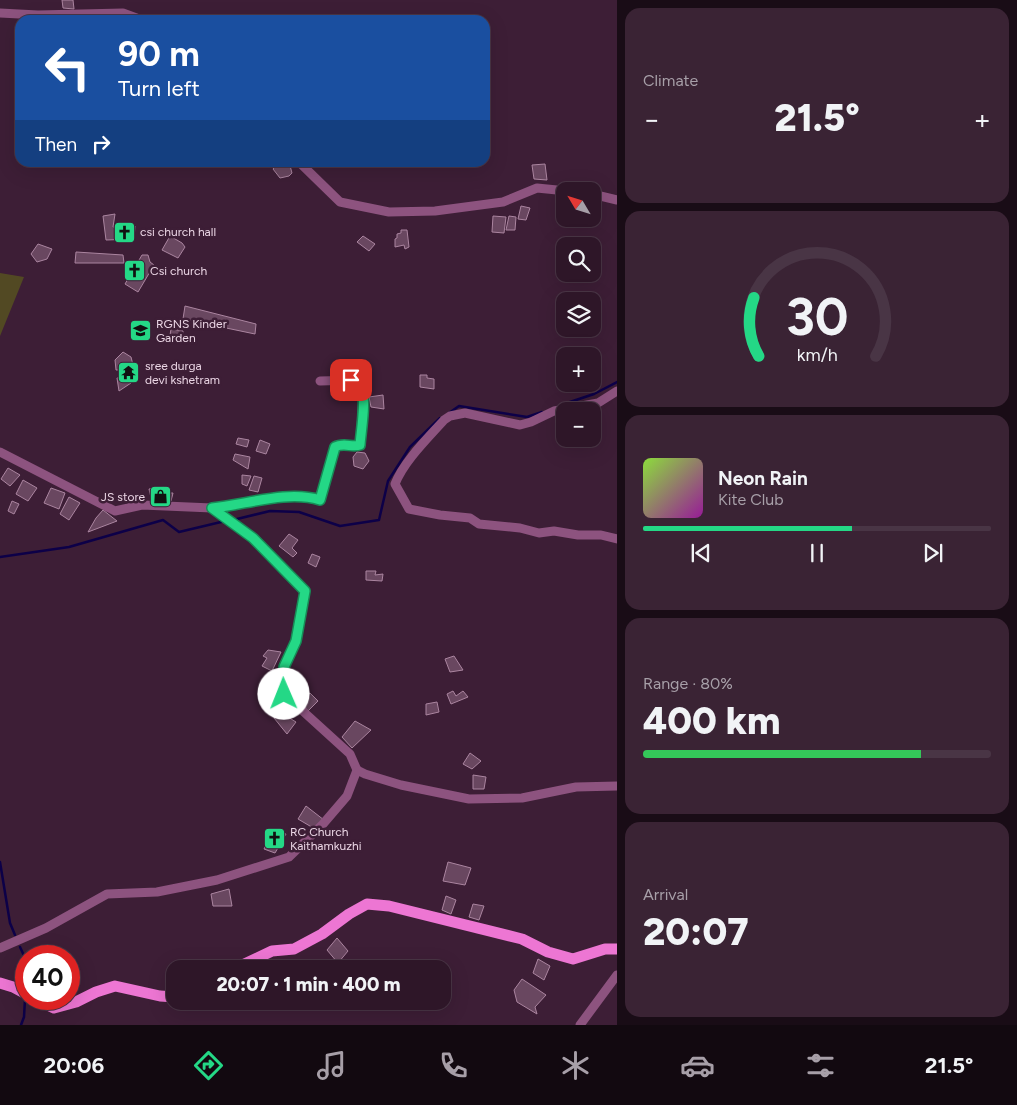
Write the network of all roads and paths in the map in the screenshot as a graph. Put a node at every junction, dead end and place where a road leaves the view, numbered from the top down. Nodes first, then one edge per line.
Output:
1 (0, 13) edge
2 (38, 15) edge
3 (38, 15) edge
4 (128, 15) edge
5 (304, 167) edge
6 (556, 190) edge
7 (601, 196) edge
8 (617, 200) edge
9 (320, 381) dead end
10 (617, 391) edge
11 (0, 452) edge
12 (212, 508) junction
13 (617, 539) edge
14 (357, 770) junction
15 (617, 786) edge
16 (0, 948) edge
17 (617, 949) edge
18 (253, 960) edge
19 (617, 975) edge
20 (0, 983) edge
21 (15, 988) edge
22 (166, 996) edge
23 (80, 1000) edge
24 (580, 1025) edge

1 - 2 street
3 - 4 street
5 - 6 street
7 - 8 street
9 - 12 street
10 - 13 street
11 - 12 street
12 - 14 street
14 - 15 street
14 - 16 street
17 - 18 main road
19 - 24 street
20 - 21 main road
22 - 23 main road

